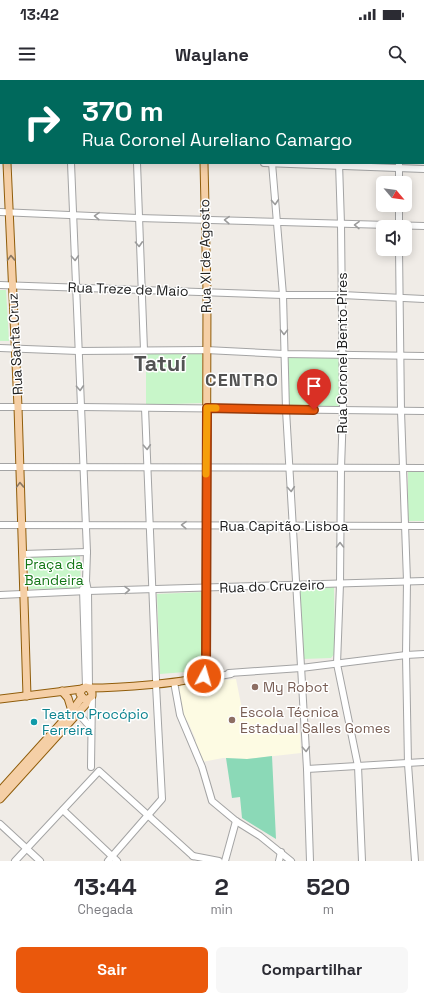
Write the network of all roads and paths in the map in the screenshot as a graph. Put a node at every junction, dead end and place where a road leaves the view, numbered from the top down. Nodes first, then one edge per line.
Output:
1 (7, 164) edge
2 (71, 164) edge
3 (137, 164) edge
4 (204, 164) edge
5 (272, 164) edge
6 (339, 164) edge
7 (399, 165) edge
8 (424, 169) edge
9 (399, 176) edge
10 (0, 212) edge
11 (10, 212) junction
12 (73, 215) junction
13 (138, 218) junction
14 (205, 219) junction
15 (276, 222) junction
16 (341, 224) junction
17 (376, 225) edge
18 (412, 226) edge
19 (424, 226) edge
20 (399, 256) edge
21 (0, 285) edge
22 (12, 285) junction
23 (76, 288) junction
24 (142, 290) junction
25 (206, 292) junction
26 (283, 295) junction
27 (342, 295) junction
28 (400, 298) junction
29 (424, 299) edge
30 (0, 348) edge
31 (14, 349) junction
32 (144, 350) junction
33 (206, 350) junction
34 (78, 351) junction
35 (284, 354) junction
36 (342, 355) junction
37 (400, 355) junction
38 (424, 356) edge
39 (81, 406) junction
40 (0, 407) edge
41 (18, 407) junction
42 (145, 408) junction
43 (207, 408) junction
44 (286, 410) junction
45 (343, 410) junction
46 (401, 411) junction
47 (424, 411) edge
48 (0, 467) edge
49 (19, 467) junction
50 (83, 467) junction
51 (148, 468) junction
52 (206, 468) junction
53 (289, 468) junction
54 (341, 468) junction
55 (403, 468) junction
56 (424, 468) edge
57 (0, 524) edge
58 (22, 524) junction
59 (86, 525) junction
60 (151, 525) junction
61 (206, 525) junction
62 (294, 525) junction
63 (340, 525) junction
64 (424, 526) edge
65 (405, 527) junction
66 (87, 552) junction
67 (23, 554) junction
68 (407, 581) junction
69 (424, 581) edge
70 (340, 584) junction
71 (296, 586) junction
72 (206, 588) junction
73 (153, 589) junction
74 (86, 591) junction
75 (0, 595) edge
76 (24, 595) junction
77 (424, 654) edge
78 (406, 655) junction
79 (337, 664) junction
80 (301, 668) junction
81 (206, 673) junction
82 (231, 674) junction
83 (156, 682) junction
84 (174, 682) junction
85 (62, 691) junction
86 (87, 693) junction
87 (28, 696) junction
88 (0, 699) edge
89 (75, 712) junction
90 (90, 728) junction
91 (424, 762) edge
92 (408, 764) junction
93 (358, 766) junction
94 (91, 767) dead end
95 (307, 769) junction
96 (0, 791) edge
97 (0, 799) edge
98 (63, 810) junction
99 (148, 815) junction
100 (236, 821) junction
101 (0, 824) edge
102 (27, 849) junction
103 (281, 852) junction
104 (193, 856) junction
105 (113, 859) edge
106 (15, 861) edge
107 (40, 861) edge
108 (188, 861) edge
109 (219, 861) edge
110 (225, 861) edge
111 (279, 861) edge
112 (291, 861) edge
113 (310, 861) edge
114 (362, 861) edge
115 (415, 861) edge

1 - 11 main road, Rua Santa Cruz
2 - 12 street
3 - 13 street
4 - 14 main road, Rua XI de Agosto
5 -> 15 street
6 - 7 street
6 - 16 street, Rua Coronel Bento Pires
7 - 8 street
7 - 9 street
10 - 11 street
11 - 12 street
22 -> 11 main road, Rua Santa Cruz
13 -> 12 street
12 -> 23 street
13 - 14 street
13 -> 24 street
15 -> 14 street
14 - 25 main road, Rua XI de Agosto
15 - 16 street
15 - 26 street
17 -> 16 street
16 - 27 street, Rua Coronel Bento Pires
18 - 19 street
20 - 28 street
21 - 22 street, Rua Treze de Maio
22 - 23 street, Rua Treze de Maio
22 - 31 main road, Rua Santa Cruz
23 - 24 street, Rua Treze de Maio
23 - 34 street
24 - 25 street, Rua Treze de Maio
24 - 32 street
25 - 26 street, Rua Treze de Maio
25 - 33 main road, Rua XI de Agosto
26 - 27 street, Rua Treze de Maio
26 -> 35 street
27 - 28 street, Rua Treze de Maio
27 - 36 street, Rua Coronel Bento Pires
28 - 29 street, Rua Treze de Maio
28 - 37 street
30 - 31 street
31 - 34 street
31 - 41 main road, Rua Santa Cruz
32 - 33 street
32 - 34 street
33 - 35 street
33 - 43 main road, Rua XI de Agosto
34 -> 39 street
35 - 36 street
35 - 44 street
36 - 37 street
36 - 45 street, Rua Coronel Bento Pires
37 - 38 street
37 - 46 street
39 - 41 street
39 - 42 street
39 - 50 street
40 - 41 street
41 - 49 main road, Rua Santa Cruz
42 - 43 street
42 -> 51 street
43 - 44 street
43 - 52 main road
44 - 45 street
44 - 53 street
45 - 46 street
45 - 54 street, Rua Coronel Bento Pires
46 - 47 street
46 - 55 street
48 - 49 street
49 - 50 street
58 -> 49 main road, Rua Santa Cruz
50 - 51 street
50 - 59 street
51 - 52 street
51 - 60 street
52 - 53 street
52 - 61 main road
53 - 54 street
53 -> 62 street
54 - 55 street
54 - 63 street, Rua Coronel Bento Pires
55 - 56 street
55 - 65 street
57 - 58 street, Rua Capitão Lisboa
58 - 59 street, Rua Capitão Lisboa
58 - 67 main road, Rua Santa Cruz
59 - 60 street, Rua Capitão Lisboa
59 - 66 street
61 -> 60 street, Rua Capitão Lisboa
60 - 73 street
61 - 62 street, Rua Capitão Lisboa
61 - 72 main road
62 - 63 street, Rua Capitão Lisboa
62 - 71 street
63 - 65 street, Rua Capitão Lisboa
70 -> 63 street, Rua Coronel Bento Pires
64 - 65 street, Rua Capitão Lisboa
65 - 68 street
66 - 67 street
66 - 74 street
67 - 76 main road, Rua Santa Cruz
68 - 69 street, Rua do Cruzeiro
68 - 70 street, Rua do Cruzeiro
68 - 78 street
70 - 71 street, Rua do Cruzeiro
70 - 79 street, Rua Coronel Bento Pires
71 - 72 street, Rua do Cruzeiro
71 - 80 street
72 - 73 street, Rua do Cruzeiro
72 - 81 main road
74 -> 73 street, Rua do Cruzeiro
73 - 83 street
74 - 76 street, Rua do Cruzeiro
74 - 86 street
75 - 76 street, Rua do Cruzeiro
76 - 87 main road, Rua Santa Cruz
77 - 78 street
78 - 79 street
78 - 92 street
79 - 80 street
79 - 93 street, Rua Coronel Bento Pires
80 - 82 street
80 -> 95 street
81 - 82 street
81 - 83 main road
81 - 84 main road
82 - 84 street
83 - 84 main road
83 - 86 main road
83 - 99 street
84 - 100 street
85 - 86 main road
85 - 87 main road
85 - 89 main road
86 - 89 main road
86 - 90 street
87 - 88 main road
89 - 90 street
89 - 96 main road
89 - 97 main road
90 - 94 street
91 - 92 street
92 - 93 street
92 - 115 street
93 - 95 street
93 - 114 street, Rua Coronel Bento Pires
95 - 113 street
98 - 99 street
98 - 102 street
98 - 105 street
99 - 104 street
99 - 105 street
100 - 103 street
100 - 110 street
101 - 102 street
102 - 106 street
102 - 107 street
103 - 111 street
103 - 112 street
104 - 108 street
104 - 109 street

